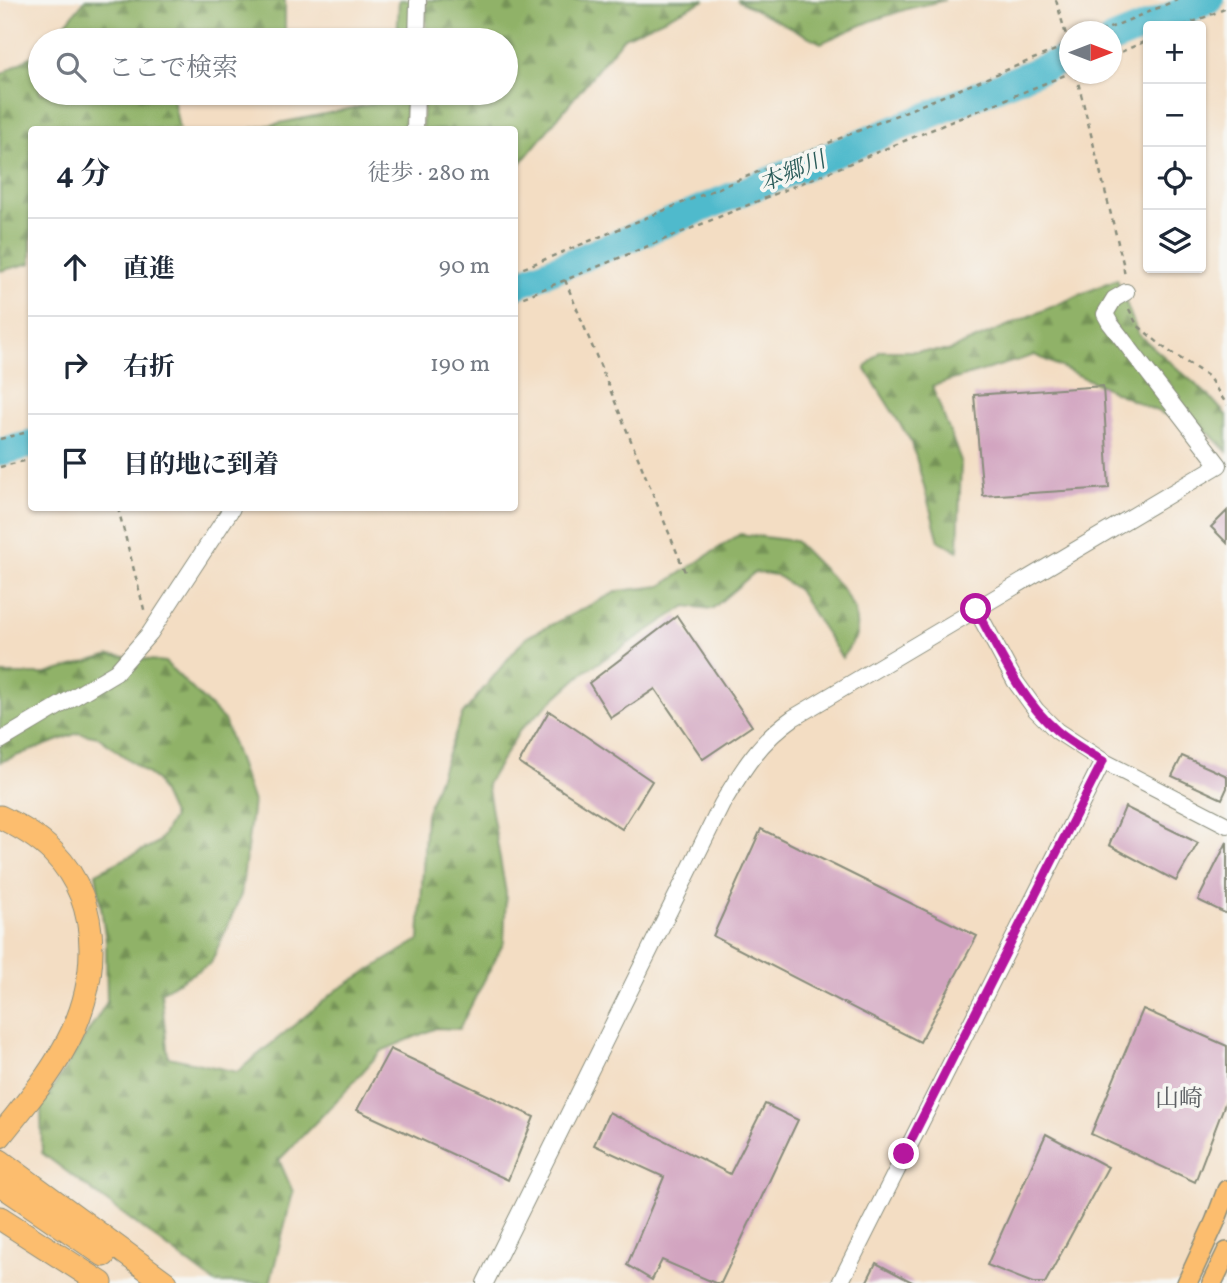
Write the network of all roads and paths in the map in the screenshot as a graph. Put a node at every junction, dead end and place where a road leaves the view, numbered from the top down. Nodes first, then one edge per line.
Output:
1 (418, 0) edge
2 (1056, 0) edge
3 (1177, 0) edge
4 (1227, 8) edge
5 (1062, 21) edge
6 (1195, 21) edge
7 (1122, 23) edge
8 (417, 28) edge
9 (1143, 42) edge
10 (1059, 50) edge
11 (1122, 51) edge
12 (1059, 77) edge
13 (1078, 84) edge
14 (416, 105) edge
15 (415, 126) edge
16 (518, 270) edge
17 (565, 280) junction
18 (1126, 292) junction
19 (518, 298) edge
20 (1227, 405) edge
21 (28, 432) edge
22 (0, 439) edge
23 (28, 460) edge
24 (0, 467) edge
25 (119, 511) edge
26 (230, 511) edge
27 (685, 572) dead end
28 (976, 609) junction
29 (150, 634) junction
30 (0, 741) edge
31 (1103, 761) junction
32 (0, 817) edge
33 (1227, 825) edge
34 (0, 832) edge
35 (0, 1112) edge
36 (0, 1136) edge
37 (0, 1161) edge
38 (0, 1184) edge
39 (1227, 1190) edge
40 (0, 1218) edge
41 (1227, 1252) edge
42 (101, 1283) edge
43 (148, 1283) edge
44 (166, 1283) edge
45 (485, 1283) edge
46 (840, 1283) edge
47 (1187, 1283) edge
48 (1212, 1283) edge

1 - 8 street
2 - 5 path
3 - 7 path
4 - 6 path
9 - 11 path
10 - 16 path
12 - 17 path
13 - 18 path
14 - 15 street
17 - 19 path
17 - 27 path
18 - 20 path
18 - 28 street
21 - 22 path
23 - 24 path
25 - 29 path
26 - 29 street
28 - 31 street
28 - 45 street
29 - 30 street
31 - 33 street
31 - 46 street
32 - 36 highway
34 - 35 highway
37 - 44 highway
38 - 43 highway
39 - 47 main road
40 - 42 highway
41 - 48 main road

